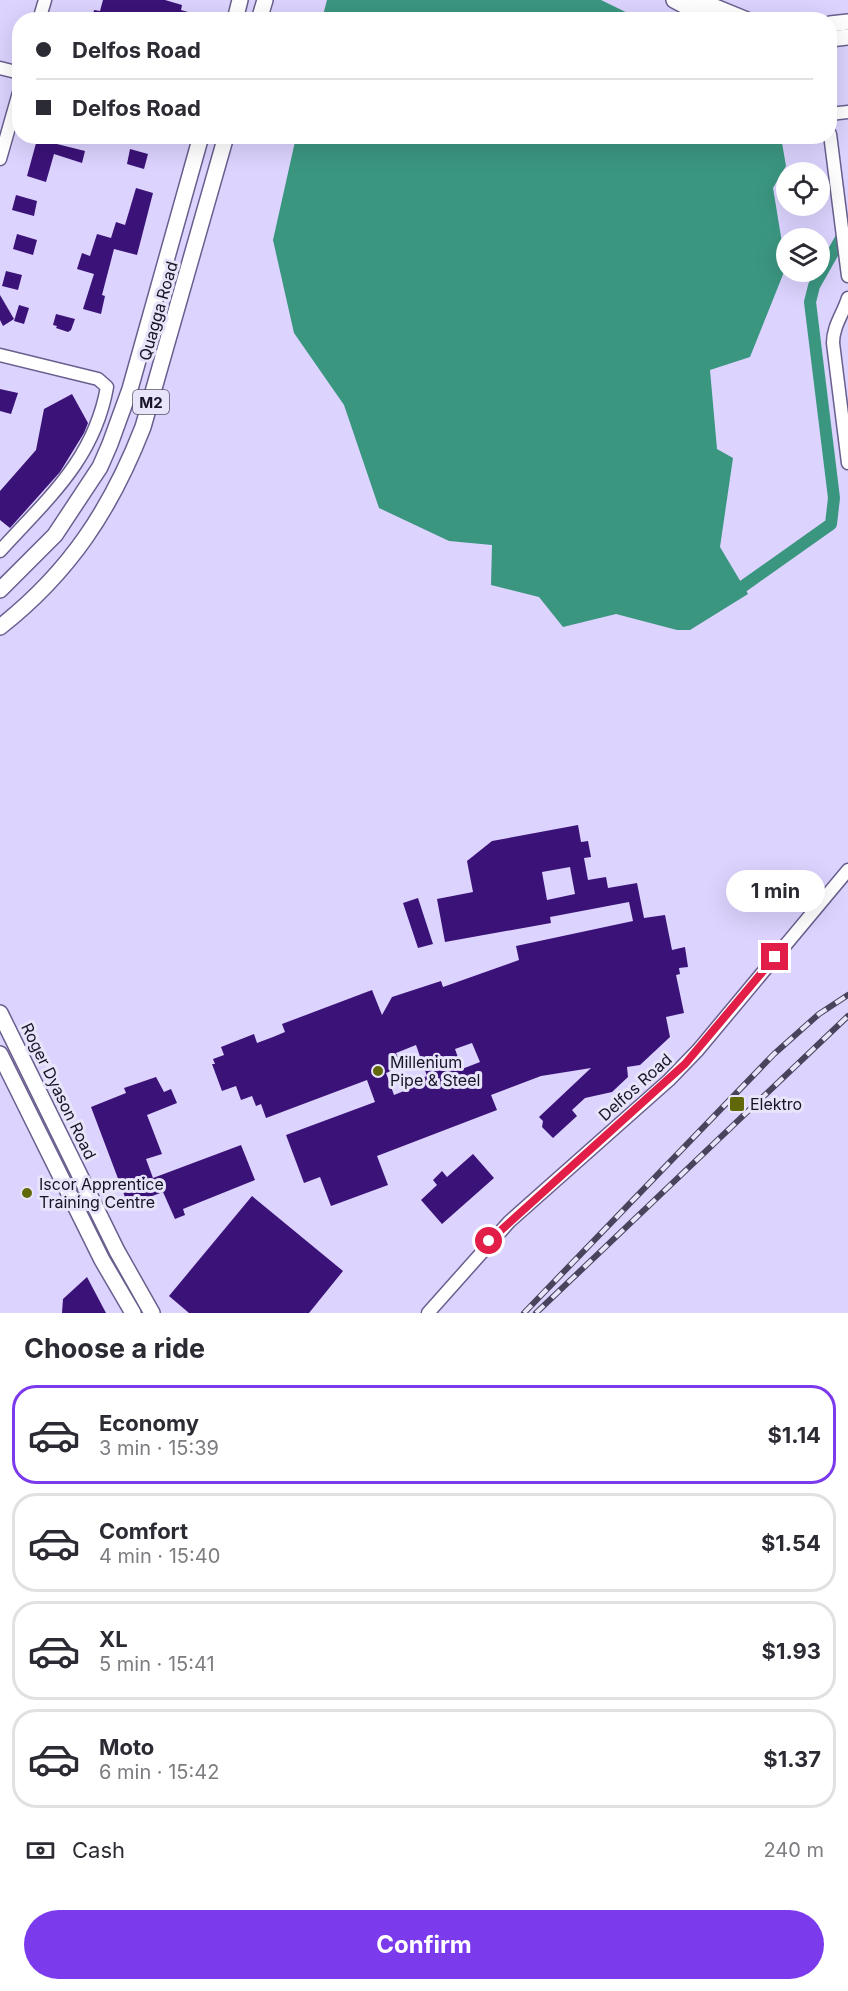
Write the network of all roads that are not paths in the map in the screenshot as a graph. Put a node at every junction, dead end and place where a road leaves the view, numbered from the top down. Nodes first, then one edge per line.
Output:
1 (674, 0) edge
2 (698, 0) edge
3 (697, 12) edge
4 (727, 12) edge
5 (12, 117) edge
6 (199, 144) edge
7 (224, 144) edge
8 (831, 144) edge
9 (0, 159) edge
10 (848, 276) edge
11 (848, 298) edge
12 (845, 314) edge
13 (0, 356) edge
14 (848, 463) edge
15 (0, 551) edge
16 (0, 590) edge
17 (0, 627) edge
18 (848, 870) edge
19 (0, 1013) edge
20 (0, 1054) edge
21 (133, 1313) edge
22 (152, 1313) edge
23 (428, 1313) edge

1 - 3 main road
2 - 4 main road
5 - 9 street
6 - 16 main road, Quagga Road / M2
7 - 17 main road, Quagga Road / M2
8 - 10 street
11 - 12 street
12 - 14 street
13 - 15 street
18 - 23 street, Delfos Road
19 - 22 main road, Roger Dyason Road
20 - 21 main road

